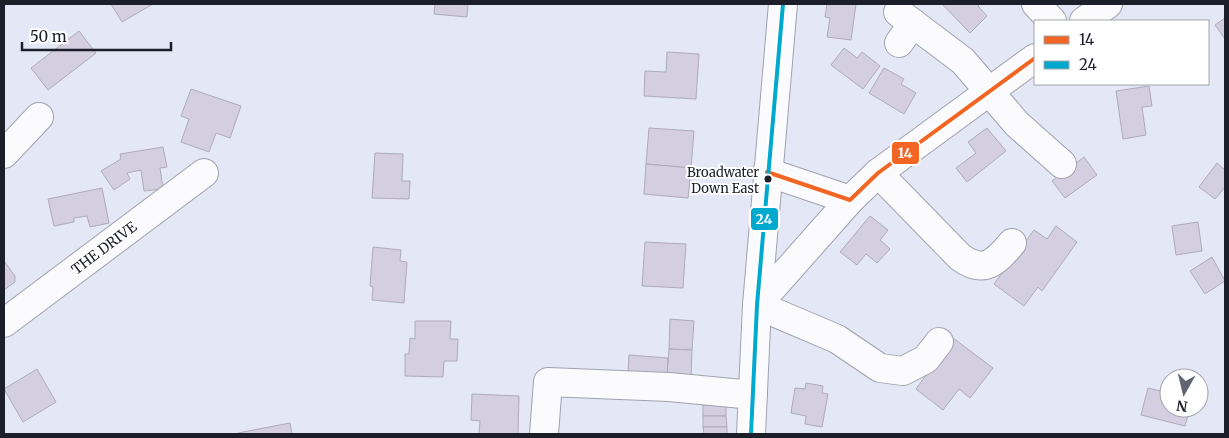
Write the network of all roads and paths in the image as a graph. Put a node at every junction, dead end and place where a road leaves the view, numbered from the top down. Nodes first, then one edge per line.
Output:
1 (783, 4) edge
2 (1036, 4) edge
3 (1108, 4) edge
4 (1051, 20) edge
5 (1085, 20) edge
6 (903, 26) dead end
7 (1034, 59) edge
8 (990, 92) junction
9 (39, 117) dead end
10 (4, 154) edge
11 (1062, 164) dead end
12 (767, 172) junction
13 (204, 173) dead end
14 (878, 173) junction
15 (850, 200) junction
16 (1012, 243) dead end
17 (757, 305) junction
18 (4, 323) edge
19 (939, 342) dead end
20 (753, 395) junction
21 (544, 434) edge
22 (751, 434) edge

1 - 12 street
2 - 4 street
3 - 5 street
6 - 8 street
7 - 8 street
8 - 11 street
8 - 14 street
9 - 10 street
12 - 15 street
12 - 17 street
13 - 18 street, THE DRIVE
14 - 15 street
14 - 16 street
15 - 17 street
17 - 19 street
17 - 20 street
20 - 21 street
20 - 22 street

